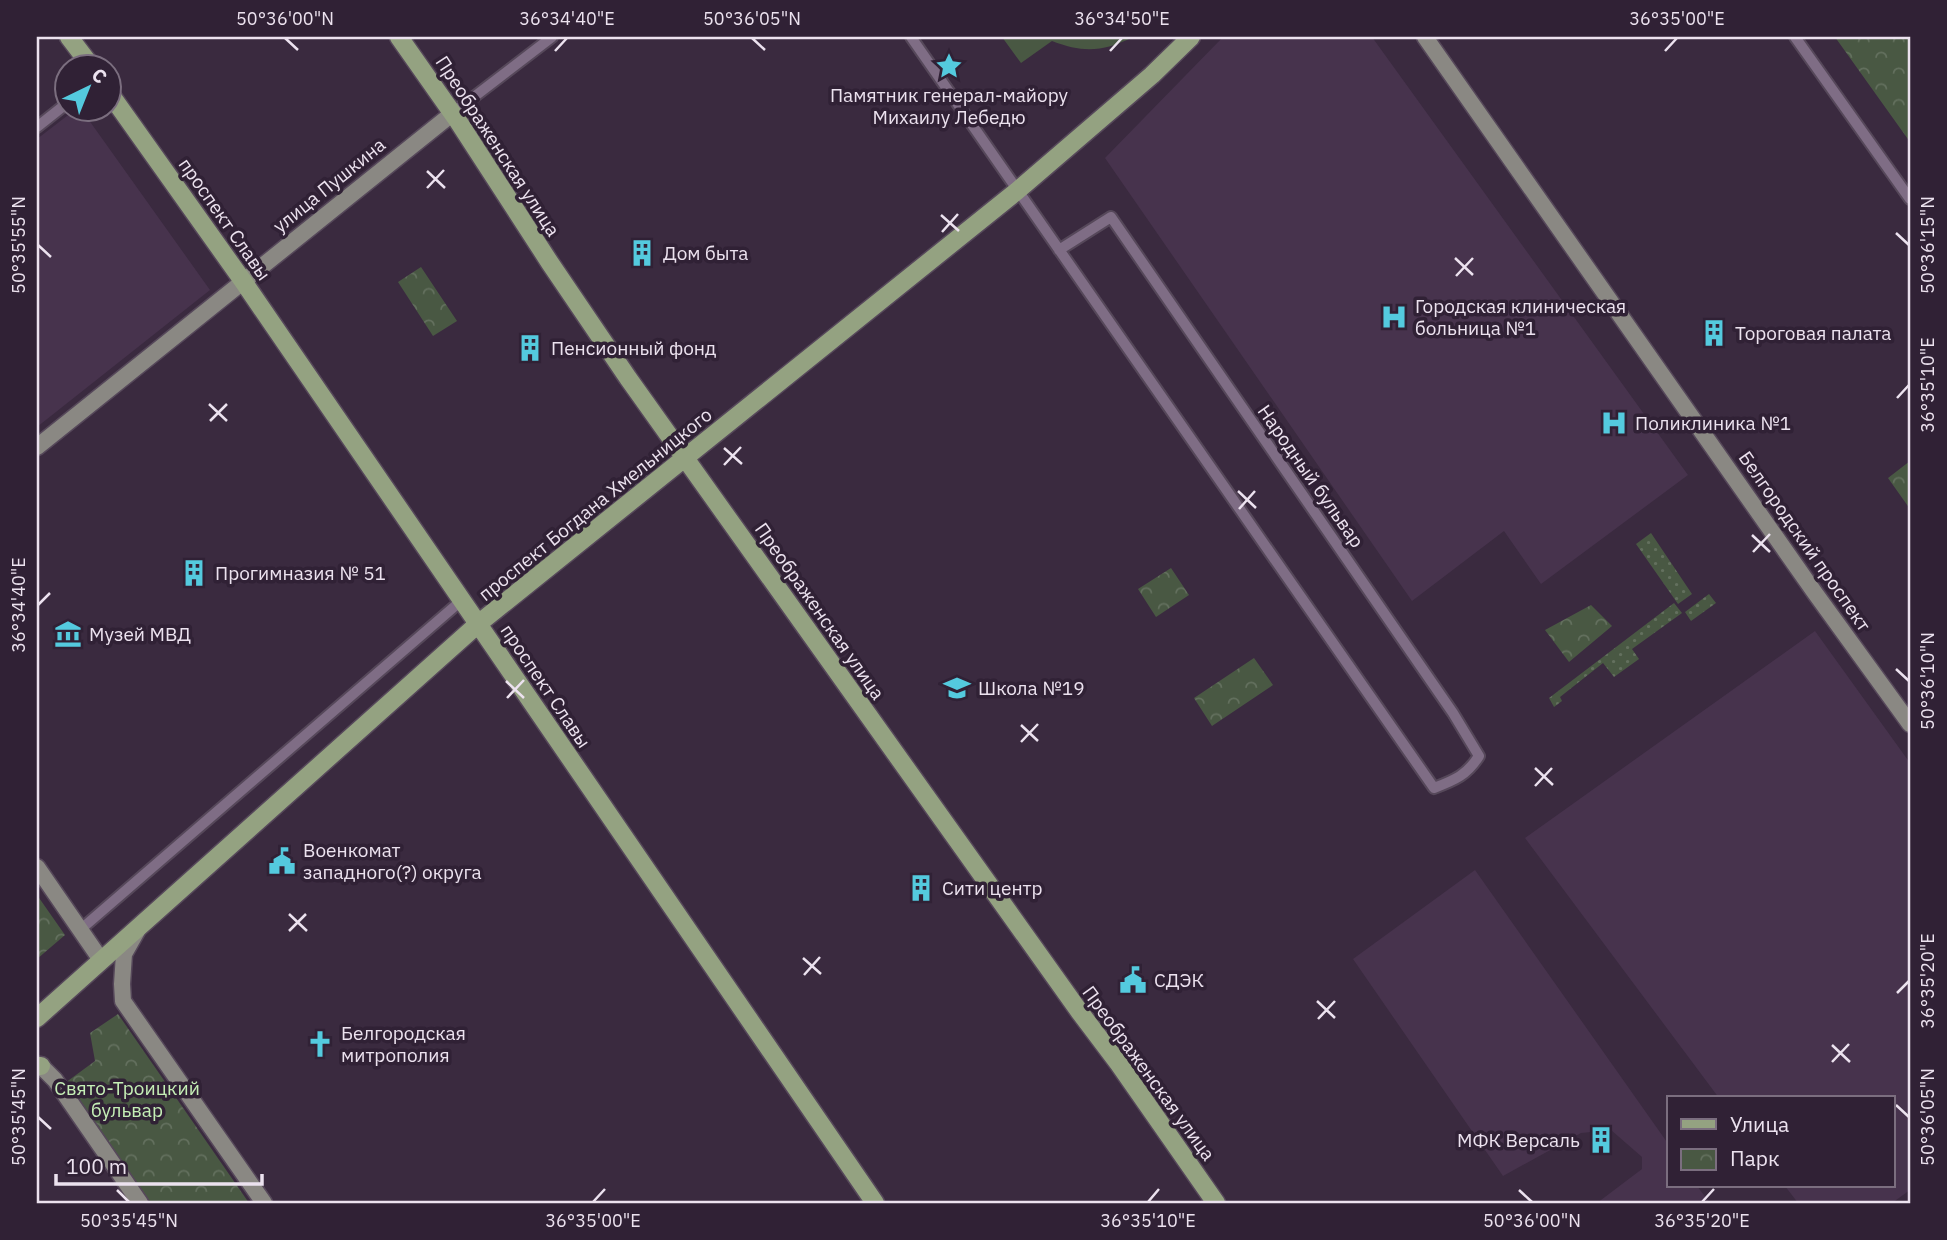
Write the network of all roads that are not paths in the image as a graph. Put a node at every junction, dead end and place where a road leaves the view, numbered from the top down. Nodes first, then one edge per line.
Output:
1 (69, 37) edge
2 (400, 37) edge
3 (552, 37) edge
4 (911, 37) edge
5 (1191, 37) edge
6 (1425, 37) edge
7 (1795, 37) edge
8 (80, 52) edge
9 (122, 112) edge
10 (453, 113) junction
11 (52, 116) edge
12 (37, 128) edge
13 (1017, 191) junction
14 (1910, 199) edge
15 (1059, 250) junction
16 (243, 281) junction
17 (37, 447) edge
18 (686, 458) junction
19 (462, 600) junction
20 (478, 624) junction
21 (1910, 724) edge
22 (37, 867) edge
23 (143, 922) junction
24 (80, 930) junction
25 (101, 960) junction
26 (37, 1018) edge
27 (39, 1066) edge
28 (140, 1203) edge
29 (264, 1203) edge
30 (875, 1203) edge
31 (1216, 1203) edge

1 - 8 main road
2 - 10 main road, Преображенская улица
3 - 10 street, улица Пушкина
4 - 13 street
5 - 13 main road, проспект Богдана Хмельницкого
6 - 21 street, Белгородский проспект
7 - 14 street
9 - 16 main road, проспект Славы
10 - 16 street, улица Пушкина
10 - 18 main road, Преображенская улица
11 - 12 street
13 - 15 street
13 - 18 main road, проспект Богдана Хмельницкого
15 - 15 street, Народный бульвар
16 - 17 street, улица Пушкина
16 - 19 main road, проспект Славы
18 - 20 main road, проспект Богдана Хмельницкого
18 - 31 main road, Преображенская улица
19 - 20 main road, проспект Славы
19 - 24 street
20 - 23 main road, проспект Богдана Хмельницкого
20 - 30 main road, проспект Славы
22 - 24 street
23 - 25 main road, проспект Богдана Хмельницкого
23 - 29 street
24 - 25 street
25 - 26 main road, проспект Богдана Хмельницкого
27 - 28 street

